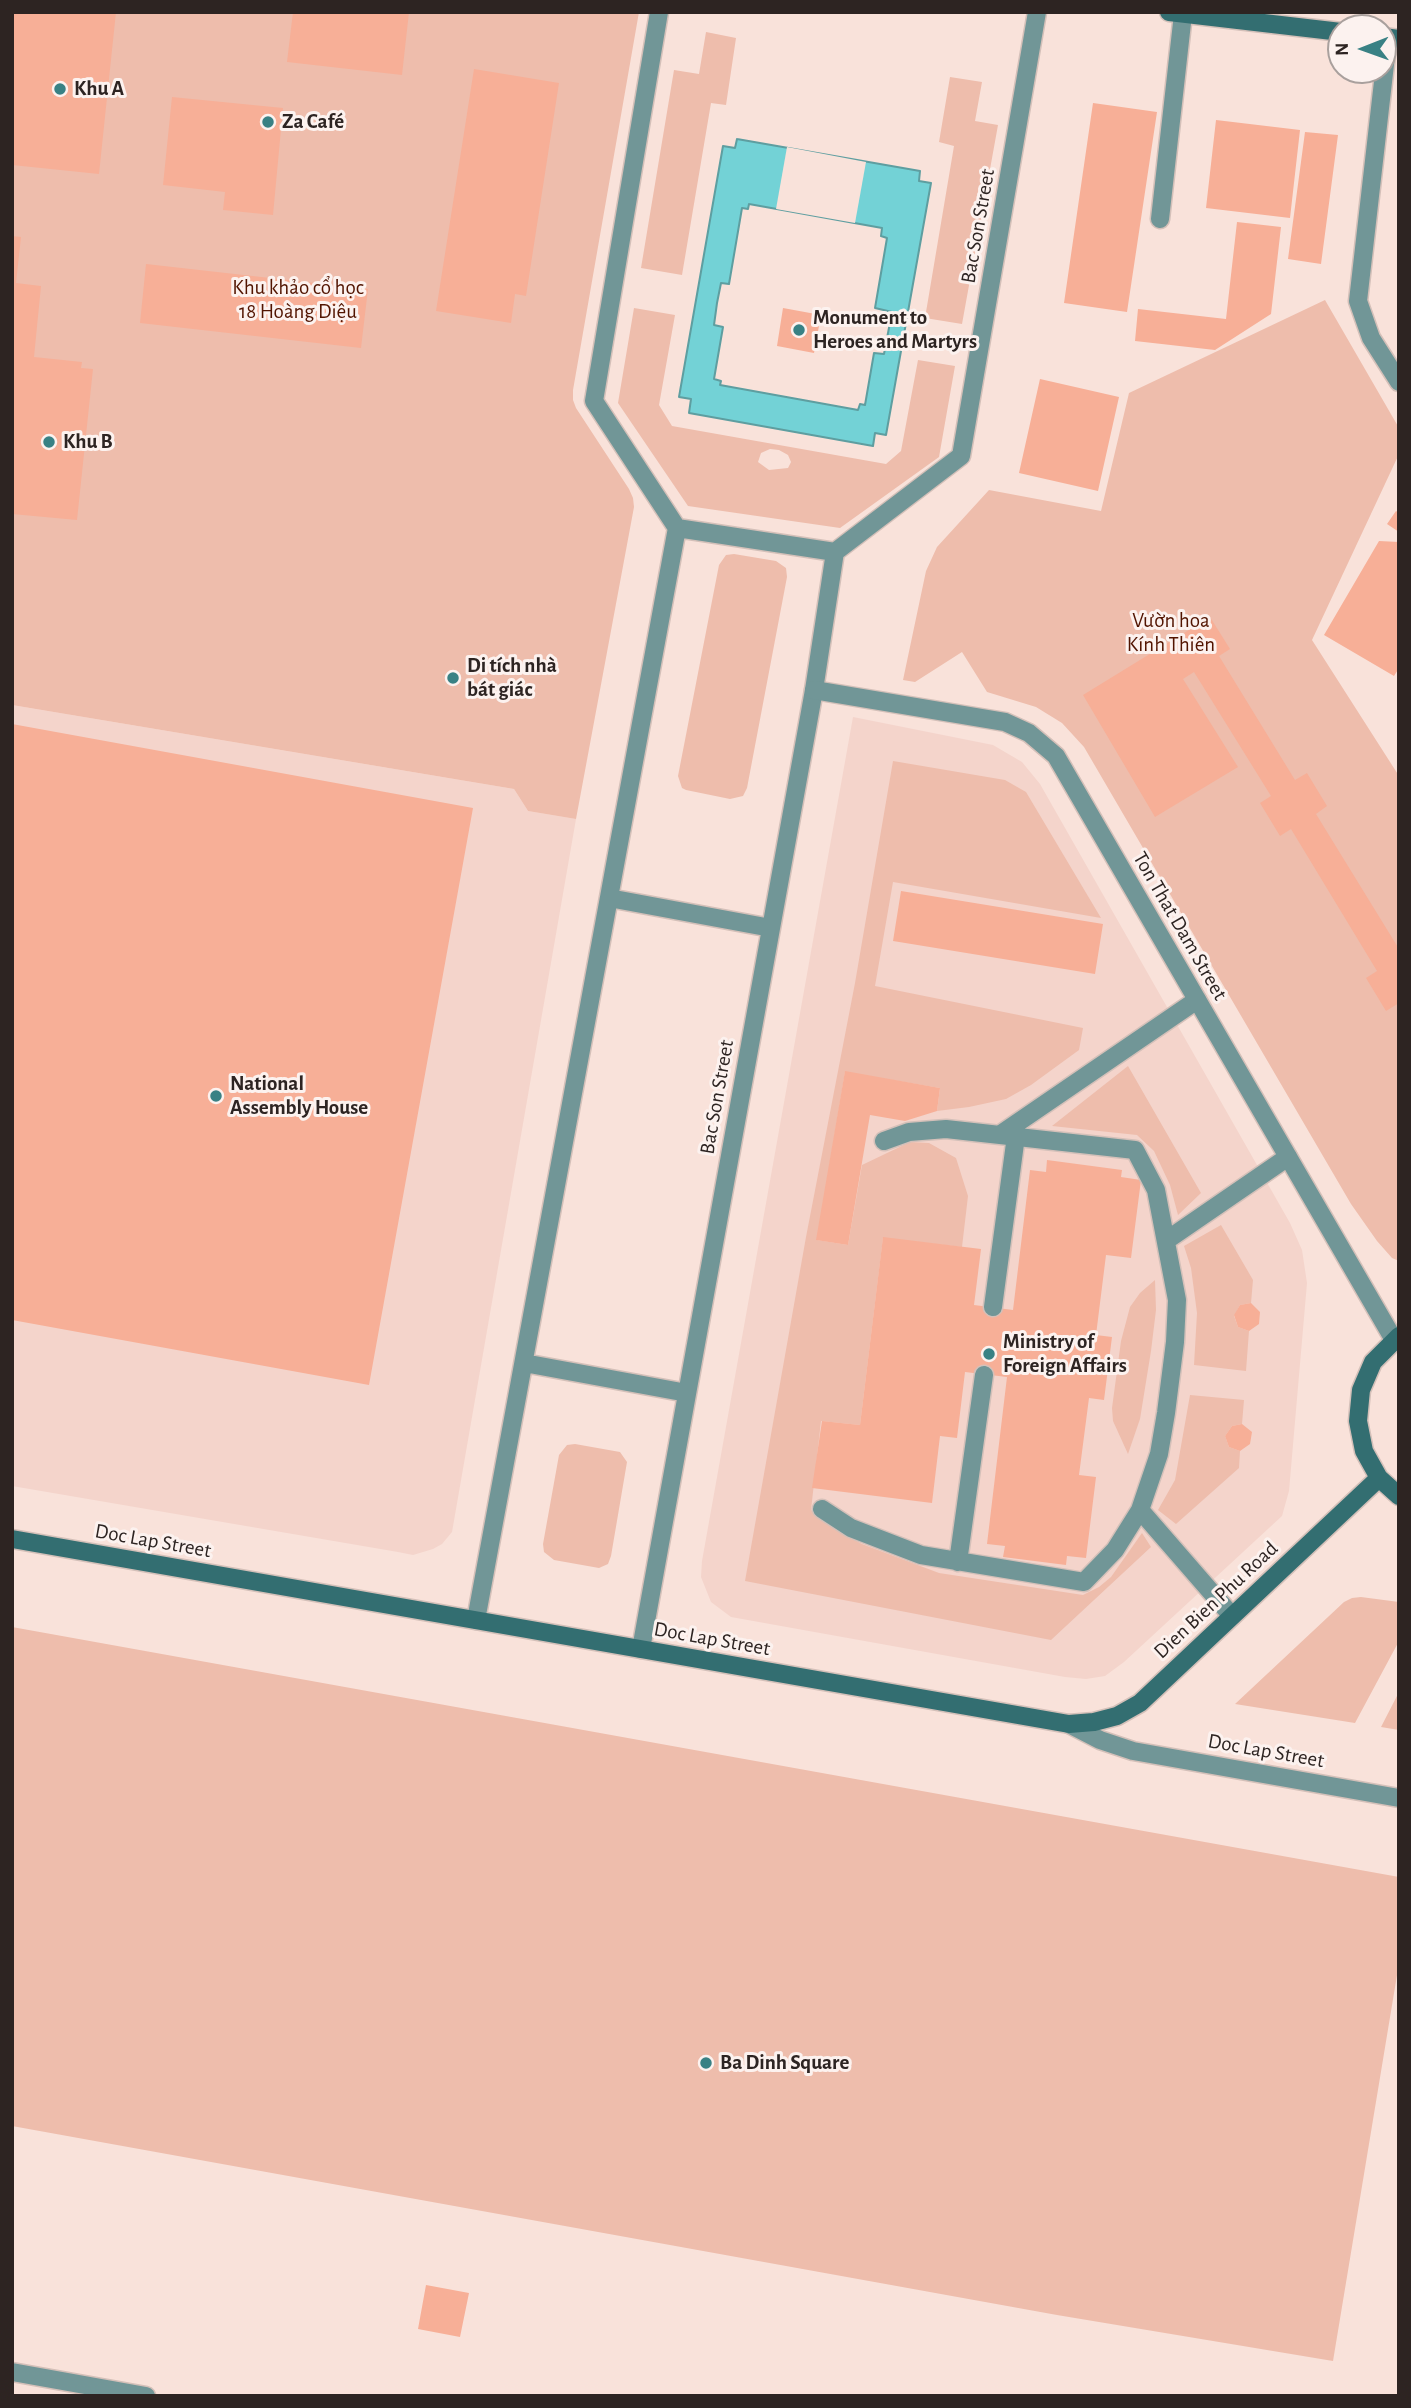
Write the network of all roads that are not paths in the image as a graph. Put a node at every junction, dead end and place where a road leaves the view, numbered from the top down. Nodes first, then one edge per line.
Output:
1 (659, 12) edge
2 (1037, 12) edge
3 (1176, 13) edge
4 (1327, 30) edge
5 (1384, 84) edge
6 (1160, 219) dead end
7 (1399, 382) edge
8 (677, 528) junction
9 (835, 552) junction
10 (814, 690) junction
11 (609, 898) junction
12 (771, 928) junction
13 (1198, 1000) junction
14 (1009, 1135) junction
15 (884, 1141) dead end
16 (1288, 1157) junction
17 (1167, 1240) junction
18 (993, 1307) dead end
19 (1396, 1338) edge
20 (524, 1363) junction
21 (984, 1375) dead end
22 (687, 1393) junction
23 (1379, 1478) junction
24 (1399, 1496) edge
25 (822, 1509) dead end
26 (1139, 1510) junction
27 (12, 1539) edge
28 (958, 1562) junction
29 (1232, 1616) junction
30 (476, 1620) junction
31 (641, 1649) junction
32 (1069, 1724) junction
33 (1399, 1798) edge
34 (12, 2372) edge
35 (146, 2396) edge

1 - 8 street
2 - 9 street, Bac Son Street
3 - 4 main road
3 - 6 street
5 - 7 street
8 - 9 street
8 - 11 street
9 - 10 street, Bac Son Street
10 - 12 street, Bac Son Street
10 - 13 street, Ton That Dam Street
11 - 12 street
11 - 20 street
12 - 22 street, Bac Son Street
13 - 14 street
13 - 16 street, Ton That Dam Street
14 - 15 street
14 - 17 street
14 - 18 street
16 - 17 street
16 - 19 street, Ton That Dam Street
17 - 26 street
19 - 23 main road
20 - 22 street
20 - 30 street
21 - 28 street
22 - 31 street, Bac Son Street
23 - 24 main road
23 - 29 main road, Dien Bien Phu Road
25 - 28 street
26 - 28 street
26 - 29 street
27 - 30 main road, Doc Lap Street
29 - 32 main road, Dien Bien Phu Road
30 - 31 main road, Doc Lap Street
31 - 32 main road, Doc Lap Street
32 - 33 street, Doc Lap Street
34 - 35 street

